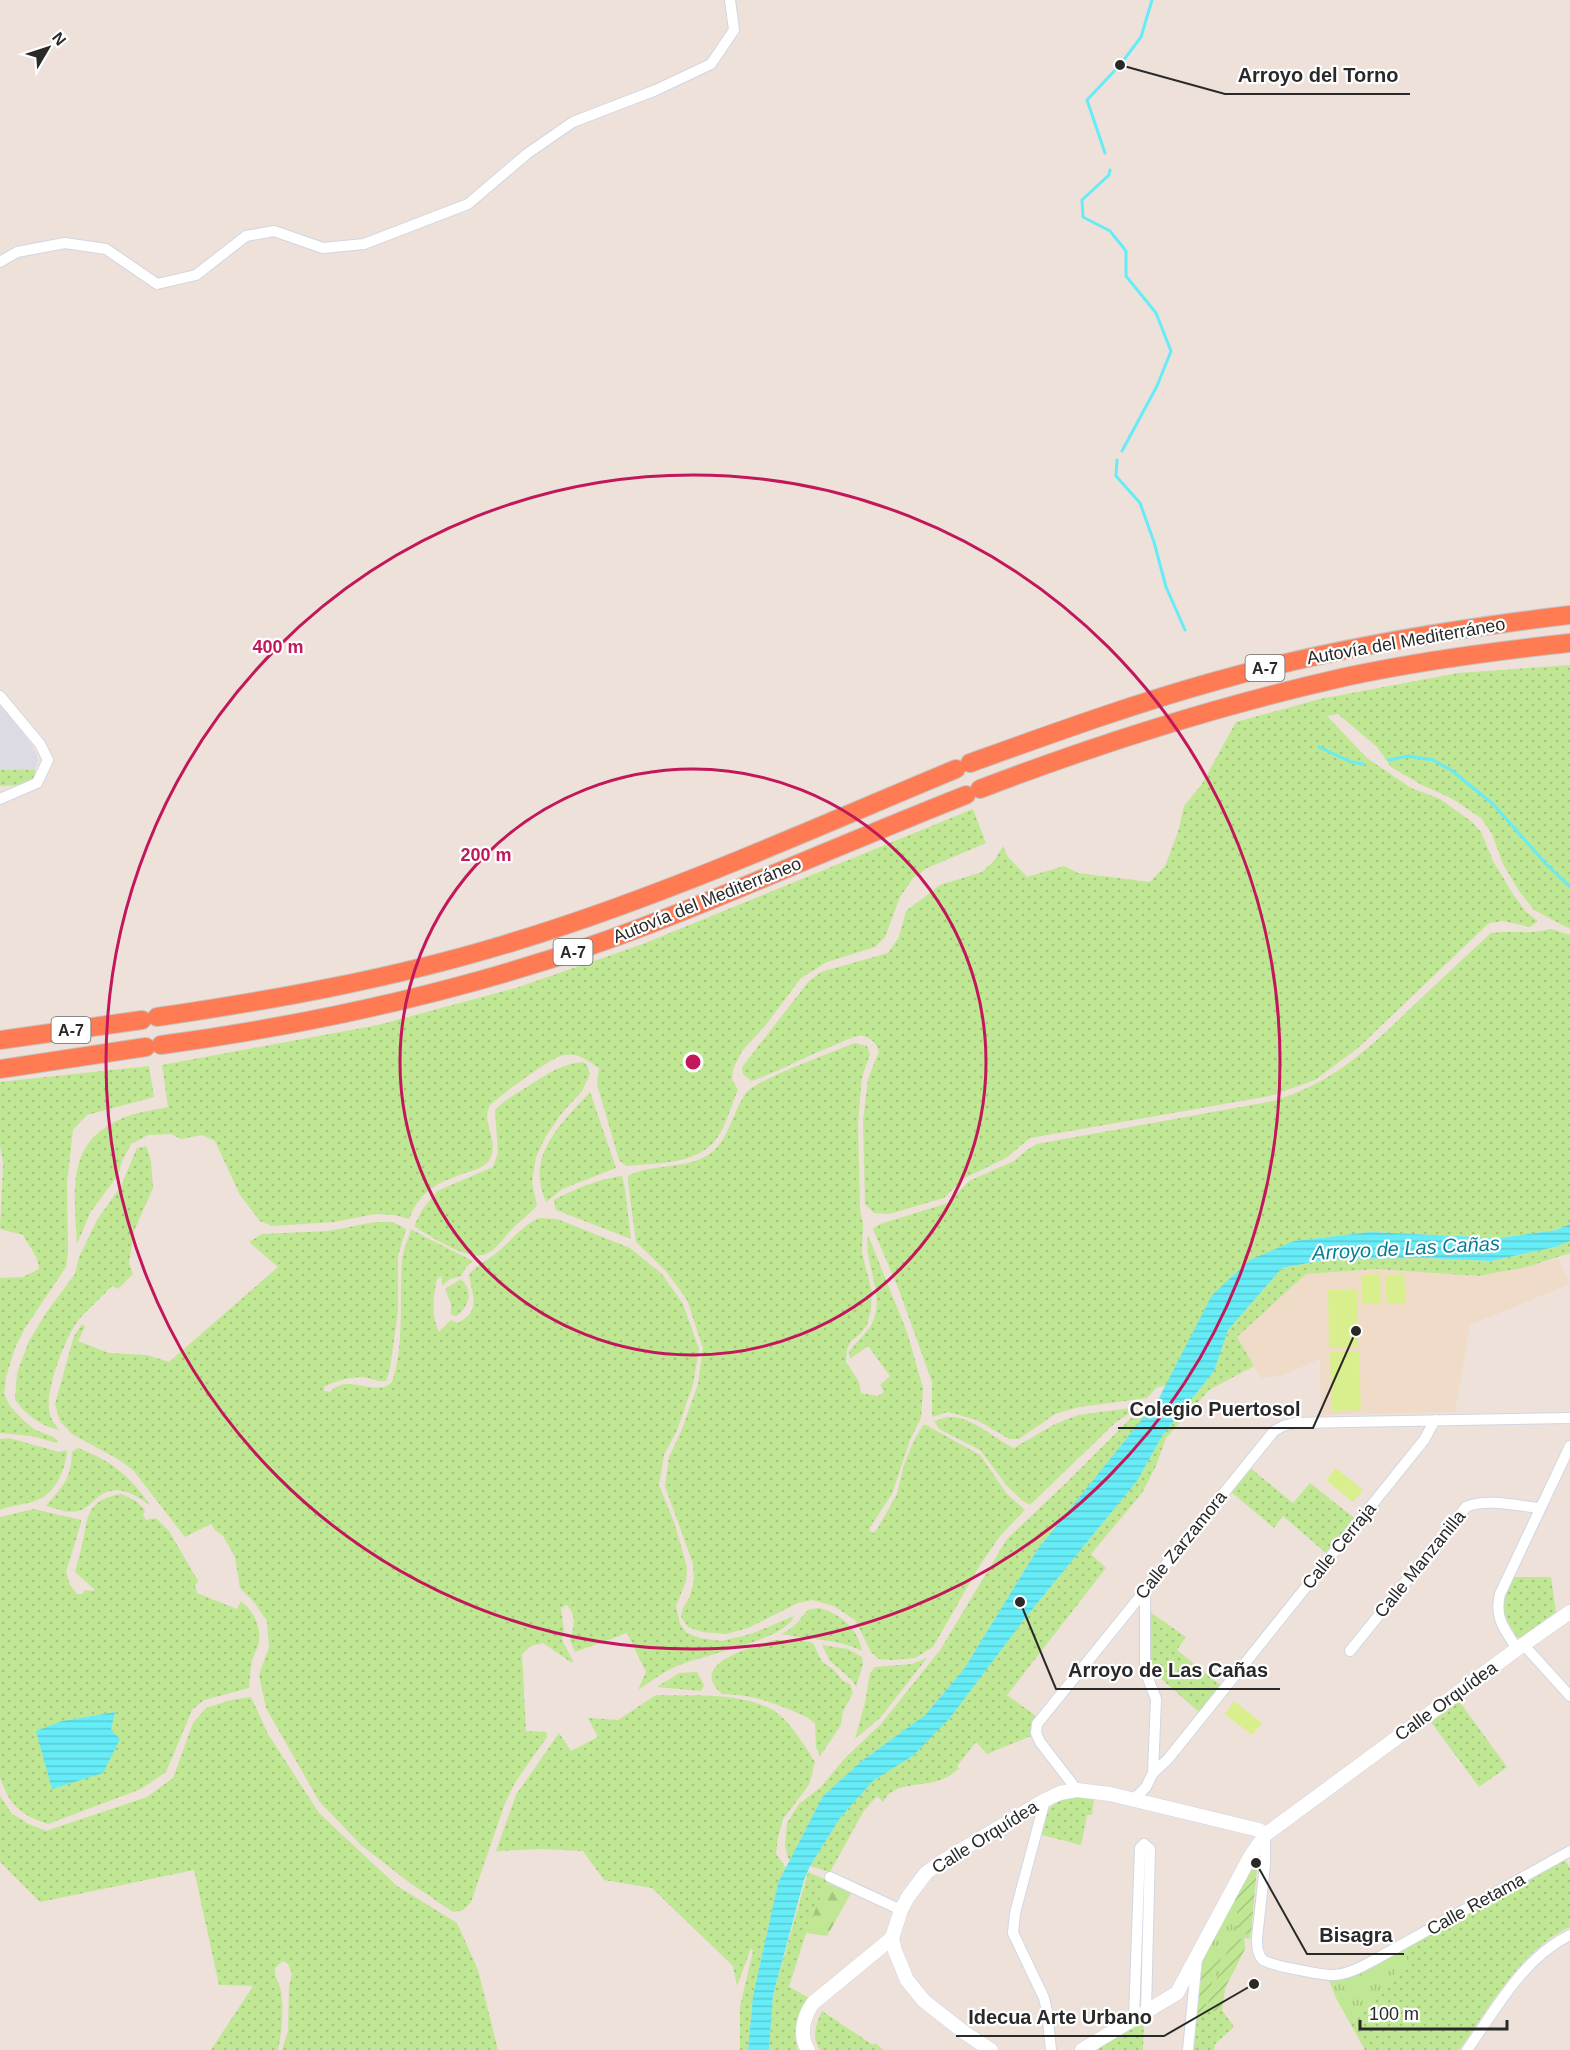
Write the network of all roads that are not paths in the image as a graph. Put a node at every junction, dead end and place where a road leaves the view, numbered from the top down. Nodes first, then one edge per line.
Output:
1 (730, 0) edge
2 (0, 262) edge
3 (1570, 615) edge
4 (1570, 643) edge
5 (0, 696) edge
6 (0, 799) edge
7 (0, 1040) edge
8 (2, 1068) edge
9 (1570, 1418) edge
10 (1435, 1420) junction
11 (1570, 1446) edge
12 (1540, 1508) junction
13 (1145, 1590) junction
14 (1570, 1612) edge
15 (1520, 1647) junction
16 (1350, 1651) dead end
17 (1570, 1696) edge
18 (1153, 1773) junction
19 (1077, 1790) junction
20 (1135, 1798) junction
21 (1045, 1800) junction
22 (1265, 1835) junction
23 (1570, 1851) edge
24 (831, 1877) dead end
25 (901, 1910) junction
26 (1570, 1935) edge
27 (892, 1938) junction
28 (1197, 1958) junction
29 (1177, 1993) junction
30 (1193, 2000) junction
31 (1140, 2015) junction
32 (808, 2050) edge
33 (991, 2050) edge
34 (1050, 2050) edge
35 (1082, 2050) edge
36 (1188, 2050) edge
37 (1467, 2050) edge

1 - 2 street
3 - 7 highway, Autovía del Mediterráneo / A-7
4 - 8 highway, Autovía del Mediterráneo / A-7
5 - 6 street
9 - 10 street
10 - 13 street, Calle Zarzamora
10 - 18 street, Calle Cerraja
11 - 12 street
12 - 15 street
12 - 16 street, Calle Manzanilla
13 - 18 street
13 - 19 street, Calle Zarzamora
14 - 15 street, Calle Orquídea
15 - 17 street
15 - 22 street, Calle Orquídea
18 - 20 street, Calle Cerraja
19 - 20 street, Calle Orquídea
19 - 21 street, Calle Orquídea
20 - 22 street, Calle Orquídea
21 - 25 street, Calle Orquídea
21 - 34 street
22 - 23 street, Calle Retama
22 - 28 street, Calle Orquídea
24 - 25 street
25 - 27 street, Calle Orquídea
26 - 37 street
27 - 32 street
27 - 33 street
28 - 29 street, Calle Orquídea
28 - 30 street
29 - 30 street
29 - 31 street, Calle Orquídea
30 - 36 street
31 - 31 street
31 - 35 street, Calle Orquídea

